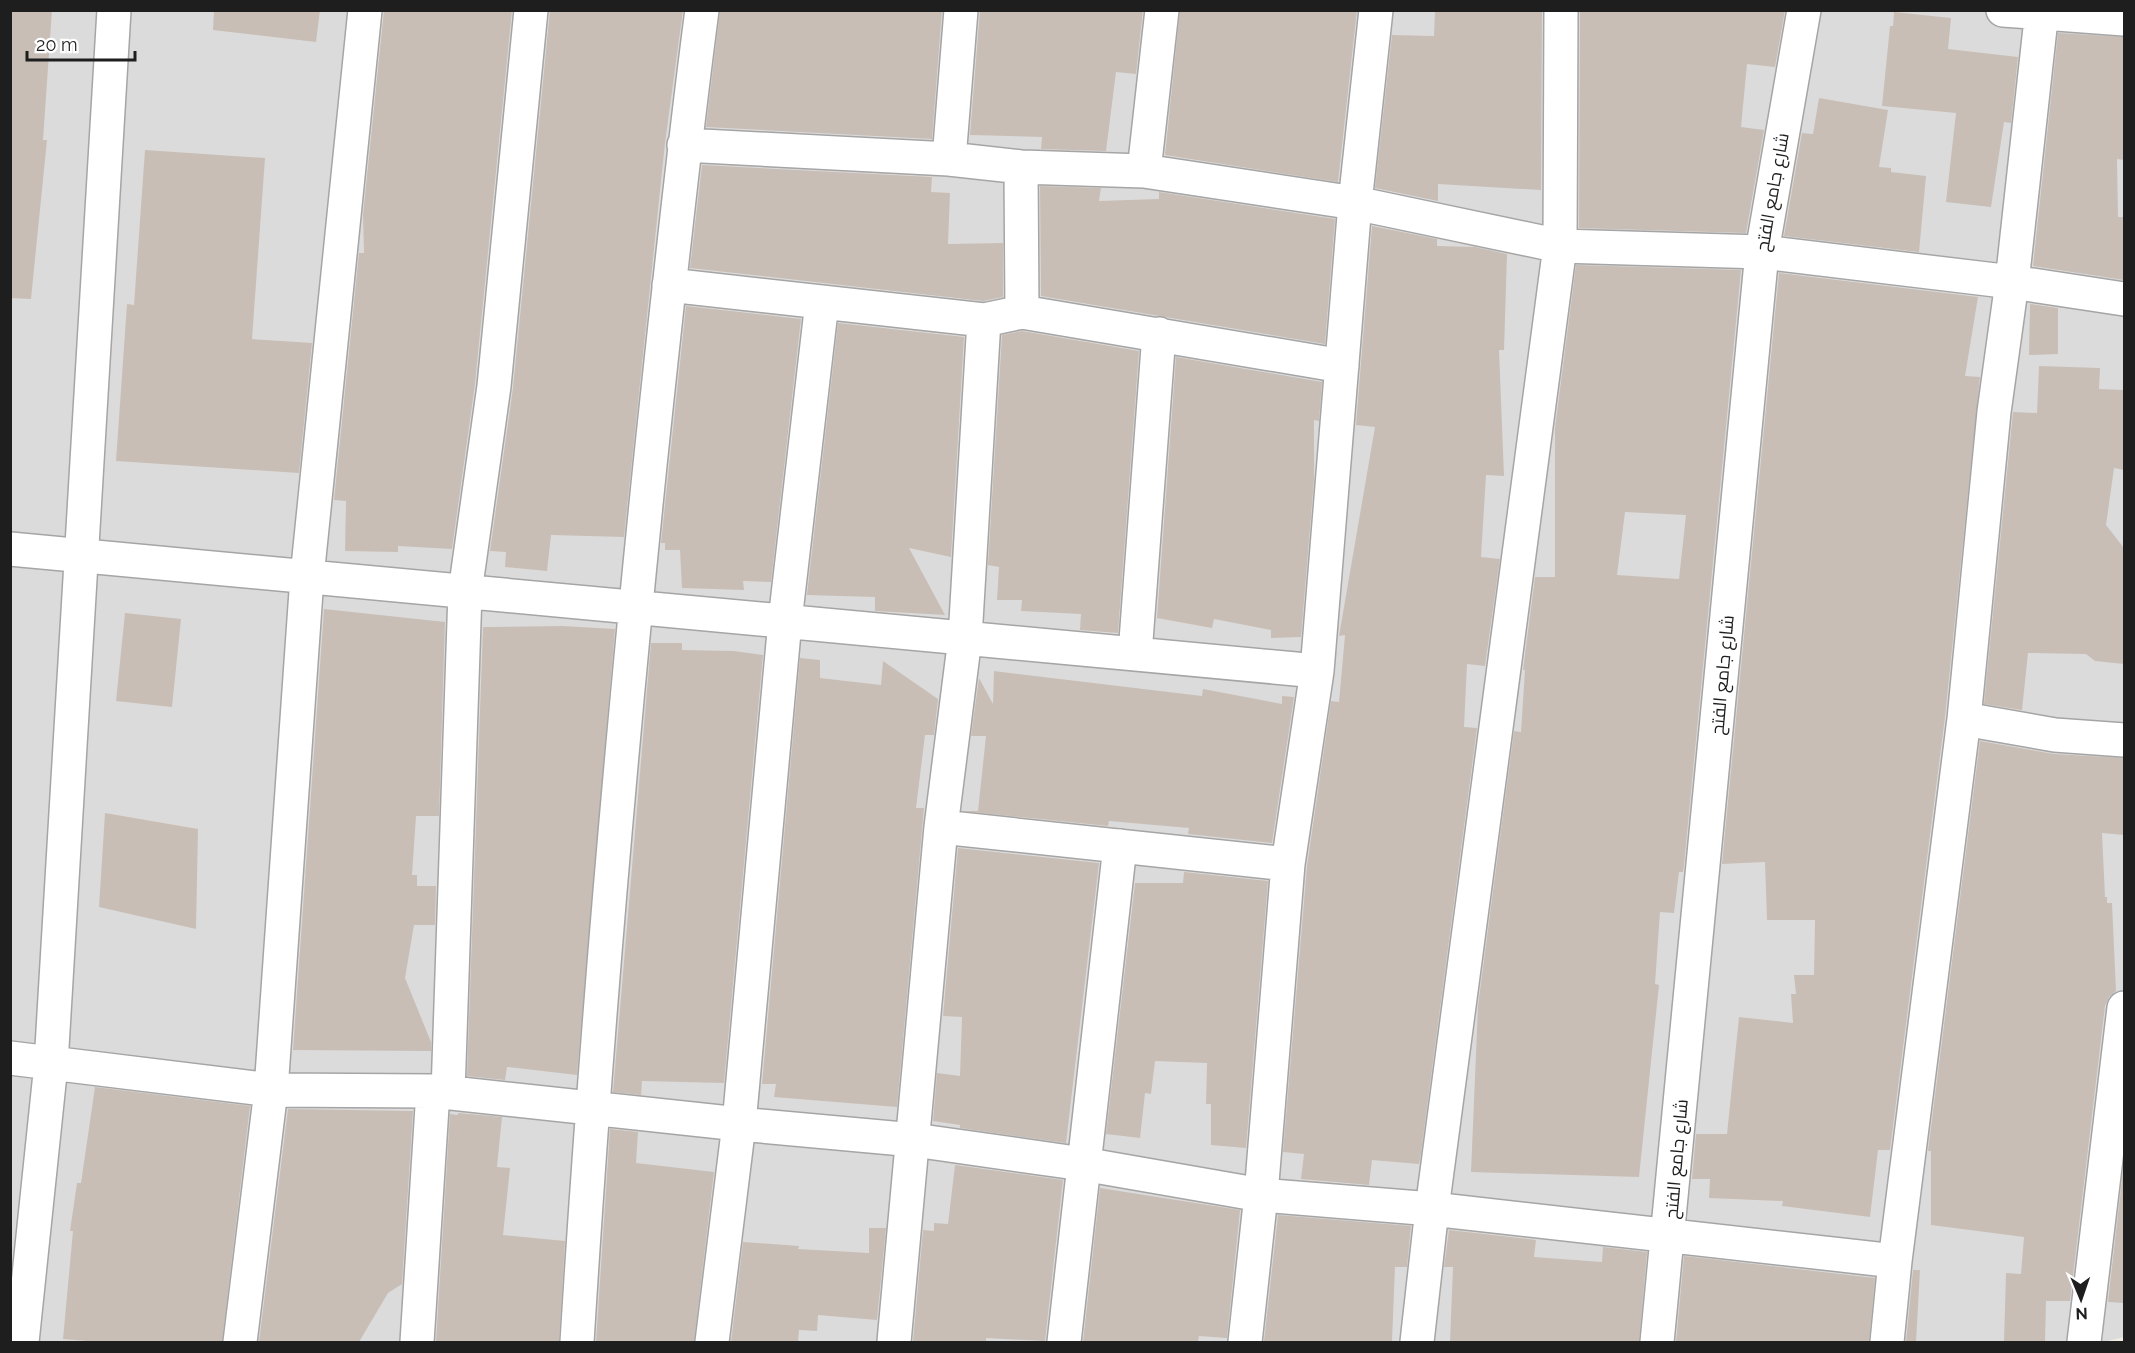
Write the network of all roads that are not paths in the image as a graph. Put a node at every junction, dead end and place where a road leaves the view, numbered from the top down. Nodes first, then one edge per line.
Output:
1 (114, 10) edge
2 (365, 10) edge
3 (531, 10) edge
4 (702, 10) edge
5 (961, 10) edge
6 (1162, 10) edge
7 (1376, 10) edge
8 (1561, 10) edge
9 (1804, 10) edge
10 (2003, 10) edge
11 (2042, 11) edge
12 (2124, 19) edge
13 (684, 145) junction
14 (949, 159) junction
15 (1021, 168) junction
16 (1144, 171) junction
17 (1355, 203) junction
18 (1560, 246) junction
19 (1762, 252) junction
20 (2012, 282) junction
21 (669, 285) junction
22 (2124, 298) edge
23 (822, 302) junction
24 (1022, 312) junction
25 (984, 320) junction
26 (1160, 334) junction
27 (1342, 366) junction
28 (10, 549) edge
29 (81, 555) junction
30 (307, 577) junction
31 (465, 592) junction
32 (635, 607) junction
33 (785, 621) junction
34 (964, 638) junction
35 (1135, 654) junction
36 (1317, 671) junction
37 (1964, 719) junction
38 (2124, 740) edge
39 (941, 828) junction
40 (1120, 846) junction
41 (1288, 864) junction
42 (2124, 1008) edge
43 (10, 1058) edge
44 (51, 1064) junction
45 (271, 1090) junction
46 (440, 1092) junction
47 (592, 1107) junction
48 (739, 1124) junction
49 (914, 1140) junction
50 (1083, 1164) junction
51 (1262, 1195) junction
52 (1432, 1209) junction
53 (1669, 1236) junction
54 (1895, 1261) junction
55 (22, 1342) edge
56 (240, 1342) edge
57 (417, 1342) edge
58 (577, 1342) edge
59 (712, 1342) edge
60 (894, 1342) edge
61 (1064, 1342) edge
62 (1245, 1342) edge
63 (1417, 1342) edge
64 (1656, 1342) edge
65 (1887, 1342) edge
66 (2084, 1342) edge

1 - 29 street
2 - 30 street
3 - 31 street
4 - 13 street
5 - 14 street
6 - 16 street
7 - 17 street
8 - 18 street
9 - 19 street, شارع جامع الفتح
10 - 11 street
11 - 12 street
11 - 20 street
13 - 14 street
13 - 21 street
14 - 15 street
15 - 16 street
15 - 24 street
16 - 17 street
17 - 18 street
17 - 27 street
18 - 19 street
18 - 52 street
19 - 20 street
19 - 53 street, شارع جامع الفتح
20 - 22 street
20 - 37 street
21 - 23 street
21 - 32 street
23 - 25 street
23 - 33 street
24 - 25 street
24 - 26 street
25 - 34 street
26 - 27 street
26 - 35 street
27 - 36 street
28 - 29 street
29 - 30 street
29 - 44 street
30 - 31 street
30 - 45 street
31 - 32 street
31 - 46 street
32 - 33 street
32 - 47 street
33 - 34 street
33 - 48 street
34 - 35 street
34 - 39 street
35 - 36 street
36 - 41 street
37 - 38 street
37 - 54 street
39 - 40 street
39 - 49 street
40 - 41 street
40 - 50 street
41 - 51 street
42 - 66 street
43 - 44 street
44 - 45 street
44 - 55 street
45 - 46 street
45 - 56 street
46 - 47 street
46 - 57 street
47 - 48 street
47 - 58 street
48 - 49 street
48 - 59 street
49 - 50 street
49 - 60 street
50 - 51 street
50 - 61 street
51 - 52 street
51 - 62 street
52 - 53 street
52 - 63 street
53 - 54 street
53 - 64 street, شارع جامع الفتح
54 - 65 street

